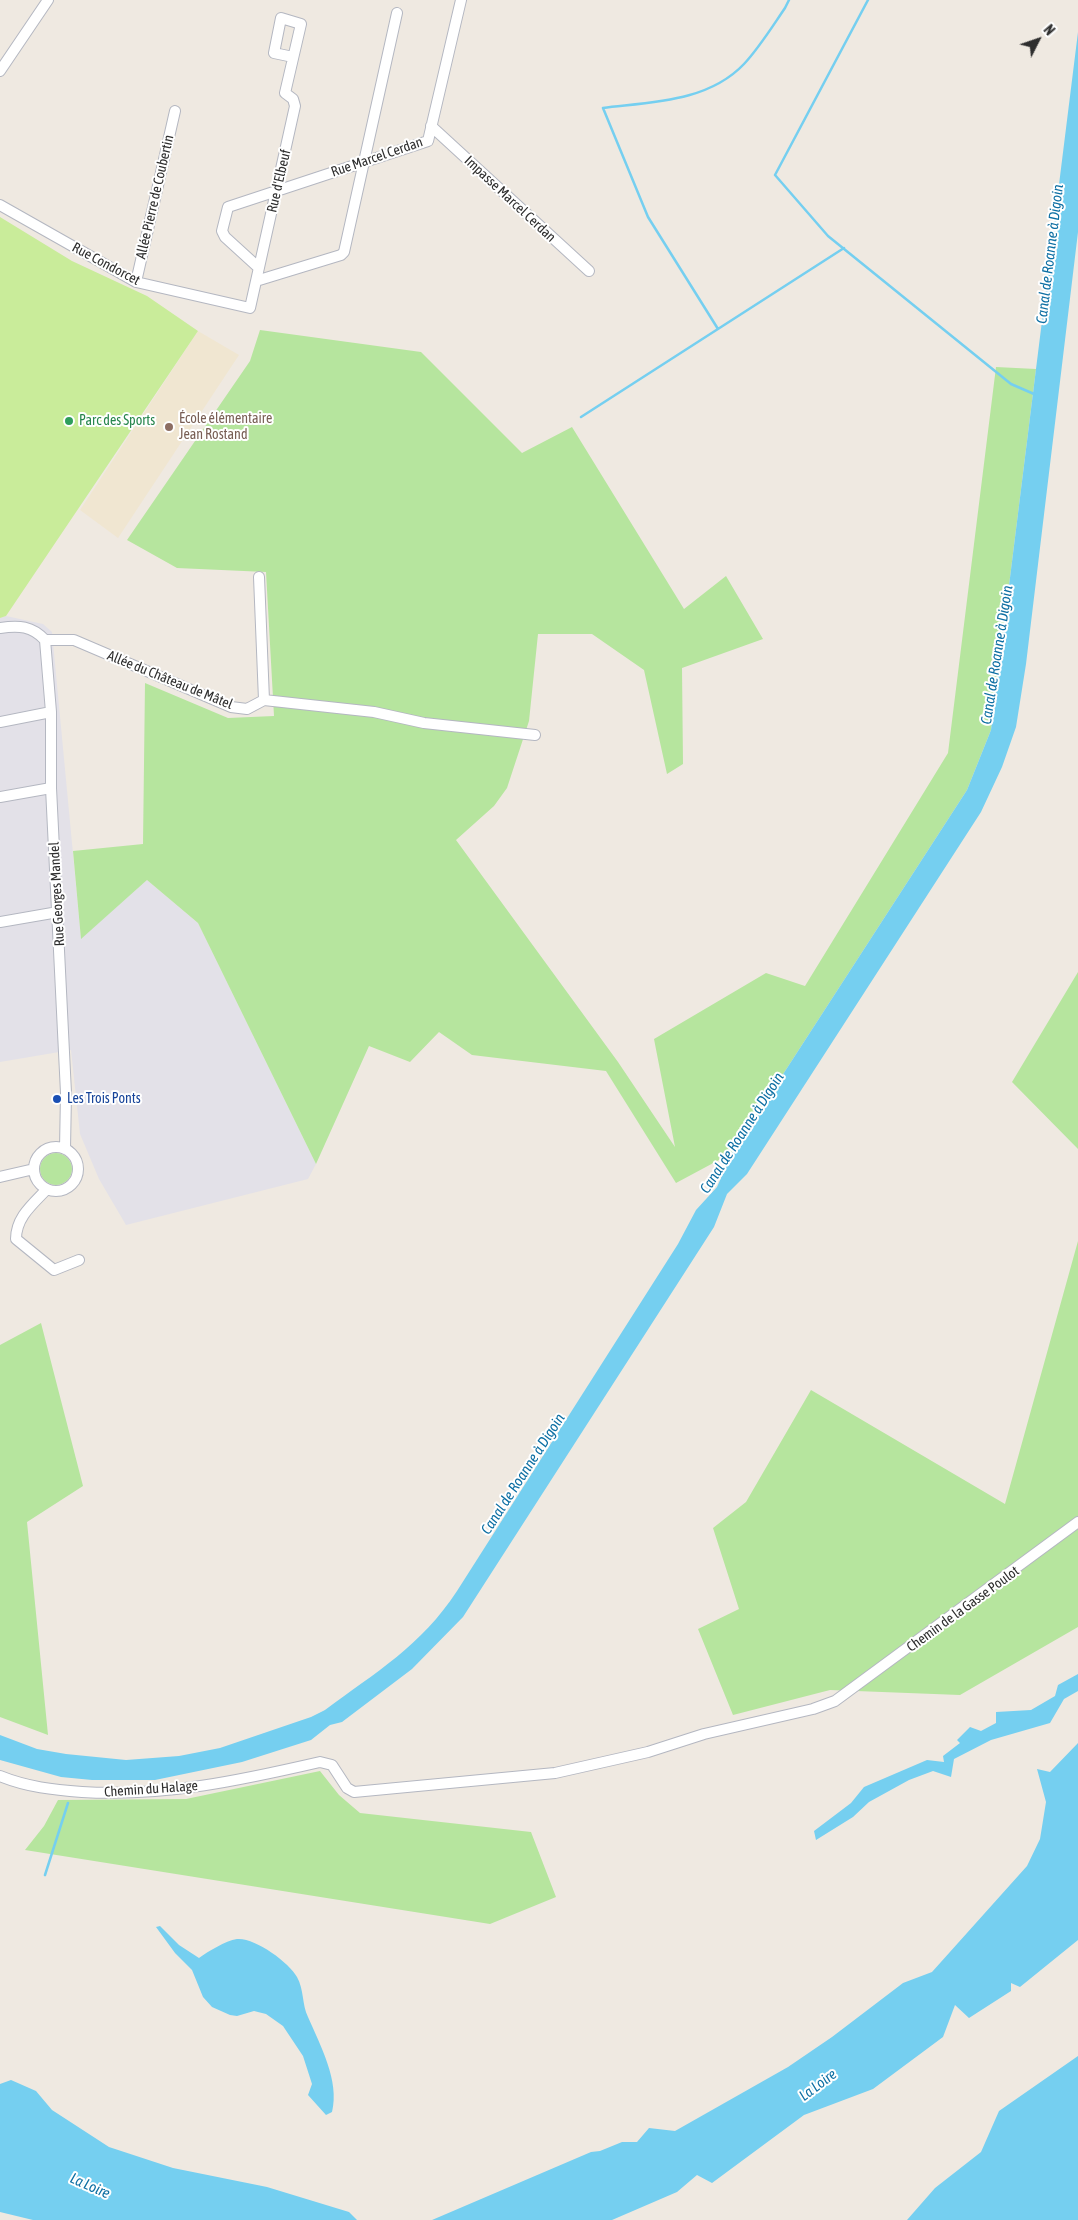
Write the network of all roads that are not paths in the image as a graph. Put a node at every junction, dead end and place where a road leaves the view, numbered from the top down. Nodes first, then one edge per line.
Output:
1 (48, 0) edge
2 (460, 0) edge
3 (398, 13) dead end
4 (293, 57) dead end
5 (0, 71) edge
6 (175, 111) dead end
7 (431, 126) junction
8 (364, 162) junction
9 (276, 191) junction
10 (0, 205) edge
11 (259, 268) junction
12 (590, 271) dead end
13 (256, 281) junction
14 (136, 282) junction
15 (250, 308) joint
16 (259, 577) dead end
17 (0, 628) edge
18 (45, 640) junction
19 (264, 700) junction
20 (51, 712) junction
21 (0, 722) edge
22 (535, 735) dead end
23 (51, 788) junction
24 (0, 798) edge
25 (58, 912) junction
26 (0, 922) edge
27 (65, 1149) junction
28 (34, 1169) junction
29 (0, 1177) edge
30 (47, 1189) junction
31 (79, 1260) dead end
32 (1078, 1522) edge
33 (302, 1766) joint
34 (0, 1776) edge

1 - 5 street
2 - 7 street, Rue Marcel Cerdan
3 - 8 street
4 - 9 street, Rue d'Elbeuf
6 - 14 street, Allée Pierre de Coubertin
7 - 8 street, Rue Marcel Cerdan
7 - 12 street, Impasse Marcel Cerdan
8 - 9 street, Rue Marcel Cerdan
8 - 13 street
9 - 11 street, Rue d'Elbeuf
9 - 11 street, Rue Marcel Cerdan
10 - 14 street, Rue Condorcet
11 - 13 street, Rue d'Elbeuf
13 - 15 street, Rue d'Elbeuf
14 - 15 street, Rue Condorcet
16 - 19 street
17 - 18 street
18 - 19 street, Allée du Château de Mâtel
18 - 20 street, Rue Georges Mandel
19 - 22 street, Allée du Château de Mâtel
20 - 21 street
20 - 23 street, Rue Georges Mandel
23 - 24 street
23 - 25 street, Rue Georges Mandel
25 - 26 street
25 - 27 street, Rue Georges Mandel
27 - 28 street
27 - 30 street
28 - 29 street
28 - 30 street
30 - 31 street
32 - 33 street, Chemin de la Gasse Poulot
33 - 34 street, Chemin du Halage

